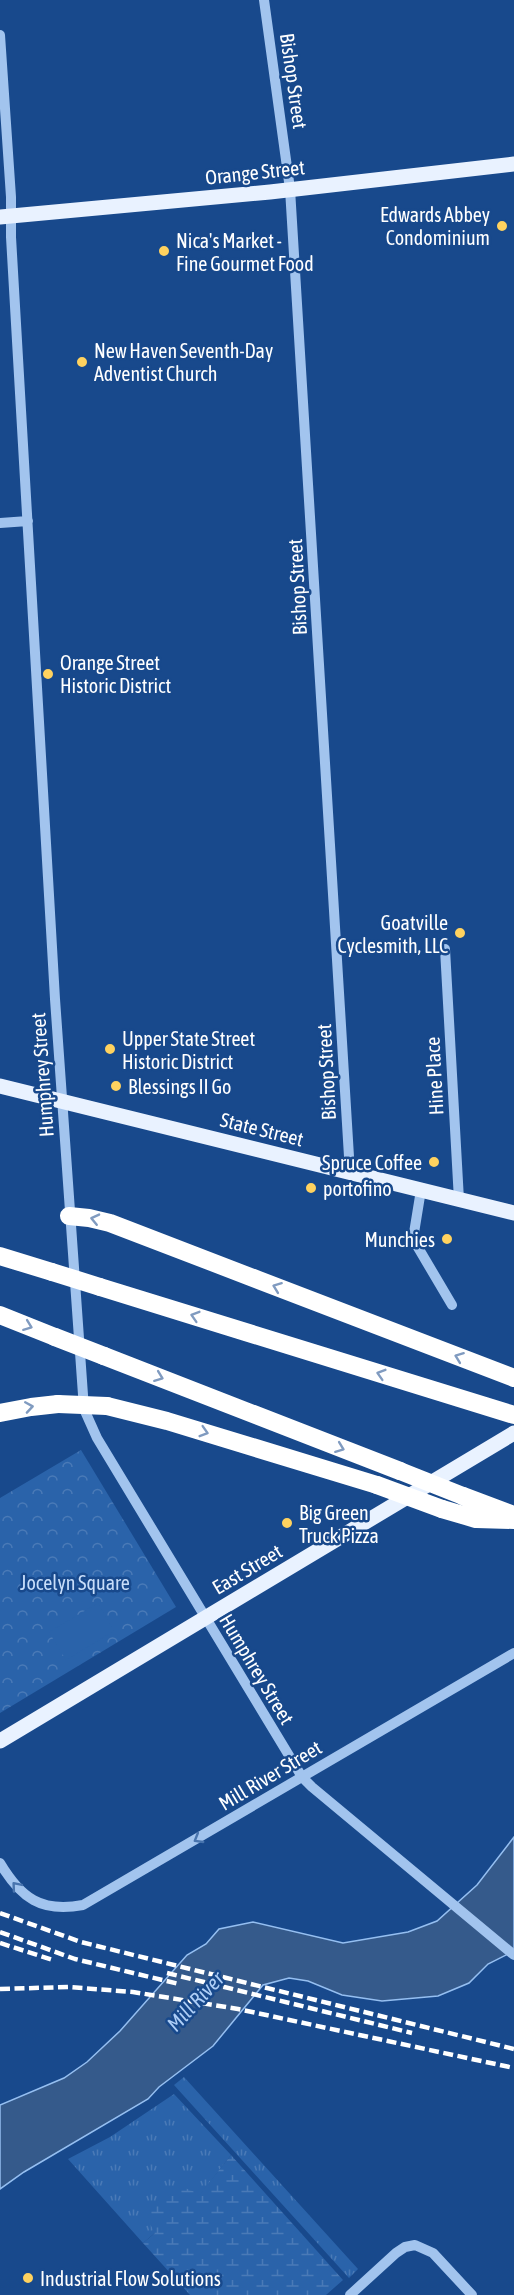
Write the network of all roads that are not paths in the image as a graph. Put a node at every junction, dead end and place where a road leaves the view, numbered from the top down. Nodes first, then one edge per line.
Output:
1 (264, 0) edge
2 (0, 35) edge
3 (514, 164) edge
4 (290, 189) junction
5 (5, 216) edge
6 (28, 521) junction
7 (0, 523) edge
8 (445, 949) dead end
9 (0, 1086) edge
10 (62, 1102) junction
11 (350, 1173) junction
12 (421, 1190) junction
13 (459, 1200) junction
14 (514, 1213) edge
15 (69, 1216) junction
16 (0, 1256) edge
17 (452, 1305) dead end
18 (0, 1316) edge
19 (514, 1378) edge
20 (506, 1412) edge
21 (0, 1413) edge
22 (514, 1433) edge
23 (514, 1518) edge
24 (205, 1618) junction
25 (514, 1653) edge
26 (0, 1741) edge
27 (302, 1777) junction
28 (0, 1863) edge
29 (514, 1955) edge
30 (350, 2295) edge
31 (472, 2295) edge

1 - 4 street, Bishop Street
2 - 5 street, Humphrey Street
3 - 4 main road, Orange Street
4 - 5 main road, Orange Street
4 - 11 street, Bishop Street
5 - 6 street, Humphrey Street
6 - 7 street
6 - 10 street, Humphrey Street
8 - 13 street, Hine Place
9 - 10 main road, State Street
10 - 11 main road, State Street
10 - 15 street, Humphrey Street
11 - 12 main road, State Street
12 - 13 main road, State Street
12 - 17 street
13 - 14 main road, State Street
19 -> 15 highway
15 - 24 street, Humphrey Street
20 -> 16 highway, bridge
18 -> 23 highway, bridge
21 -> 23 highway, bridge
22 - 24 main road, East Street
24 - 26 main road, East Street
24 - 27 street, Humphrey Street
25 - 27 street, Mill River Street
27 -> 28 street, Mill River Street
27 - 29 street, Humphrey Street
30 - 31 street

